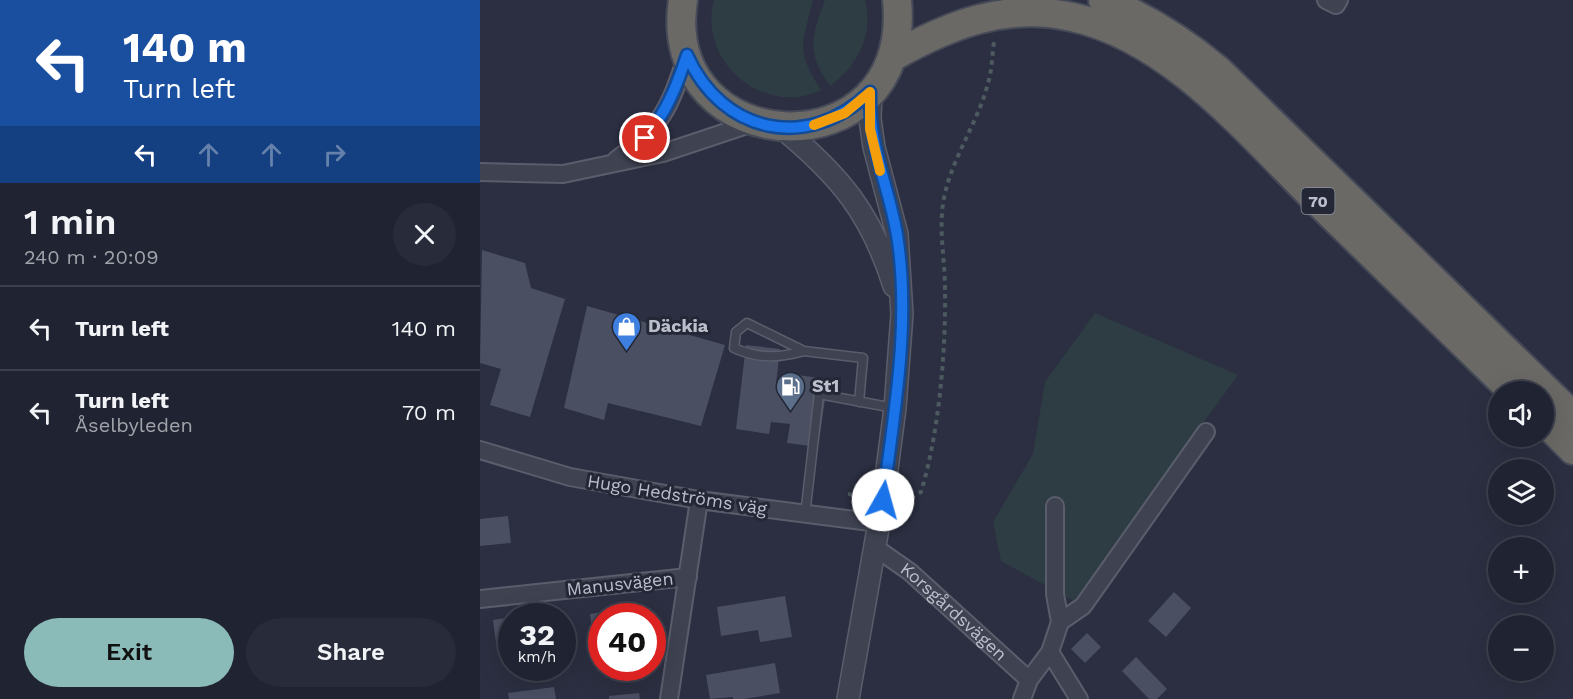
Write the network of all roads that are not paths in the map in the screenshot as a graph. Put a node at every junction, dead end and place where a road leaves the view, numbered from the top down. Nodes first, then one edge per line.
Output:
1 (897, 0) edge
2 (1103, 0) edge
3 (676, 7) edge
4 (687, 55) junction
5 (892, 57) junction
6 (870, 92) junction
7 (769, 125) junction
8 (609, 165) junction
9 (480, 172) edge
10 (902, 314) junction
11 (804, 351) junction
12 (1502, 381) edge
13 (860, 402) junction
14 (895, 408) junction
15 (1573, 416) edge
16 (1554, 431) edge
17 (1206, 432) dead end
18 (480, 450) edge
19 (1573, 450) edge
20 (699, 500) junction
21 (1055, 506) dead end
22 (805, 516) junction
23 (878, 523) junction
24 (873, 546) junction
25 (688, 577) junction
26 (480, 599) edge
27 (1059, 622) junction
28 (1050, 652) junction
29 (1029, 680) junction
30 (669, 699) edge
31 (848, 699) edge
32 (1022, 699) edge
33 (1079, 699) edge

1 - 5 highway
2 - 15 highway, 70
3 - 4 highway
4 - 7 highway
4 - 8 street
5 - 6 highway
5 - 12 highway, 70
6 - 7 highway
6 - 10 street, Korsgårdsvägen
7 - 8 street
7 - 10 street, Korsgårdsvägen
8 - 9 street
10 - 14 street, Korsgårdsvägen
11 - 11 lane
11 - 13 lane
13 - 14 lane
13 - 22 lane
14 - 23 street, Korsgårdsvägen
16 - 19 highway
17 - 27 street
18 - 20 street, Hugo Hedströms väg
20 - 22 street, Hugo Hedströms väg
20 - 25 street
21 - 27 street
22 - 23 street, Hugo Hedströms väg
23 - 24 street, Korsgårdsvägen
24 - 29 street, Korsgårdsvägen
24 - 31 street, Korsgårdsvägen
25 - 26 street, Manusvägen
25 - 30 street
27 - 28 street
28 - 29 street
28 - 33 street
29 - 32 street

